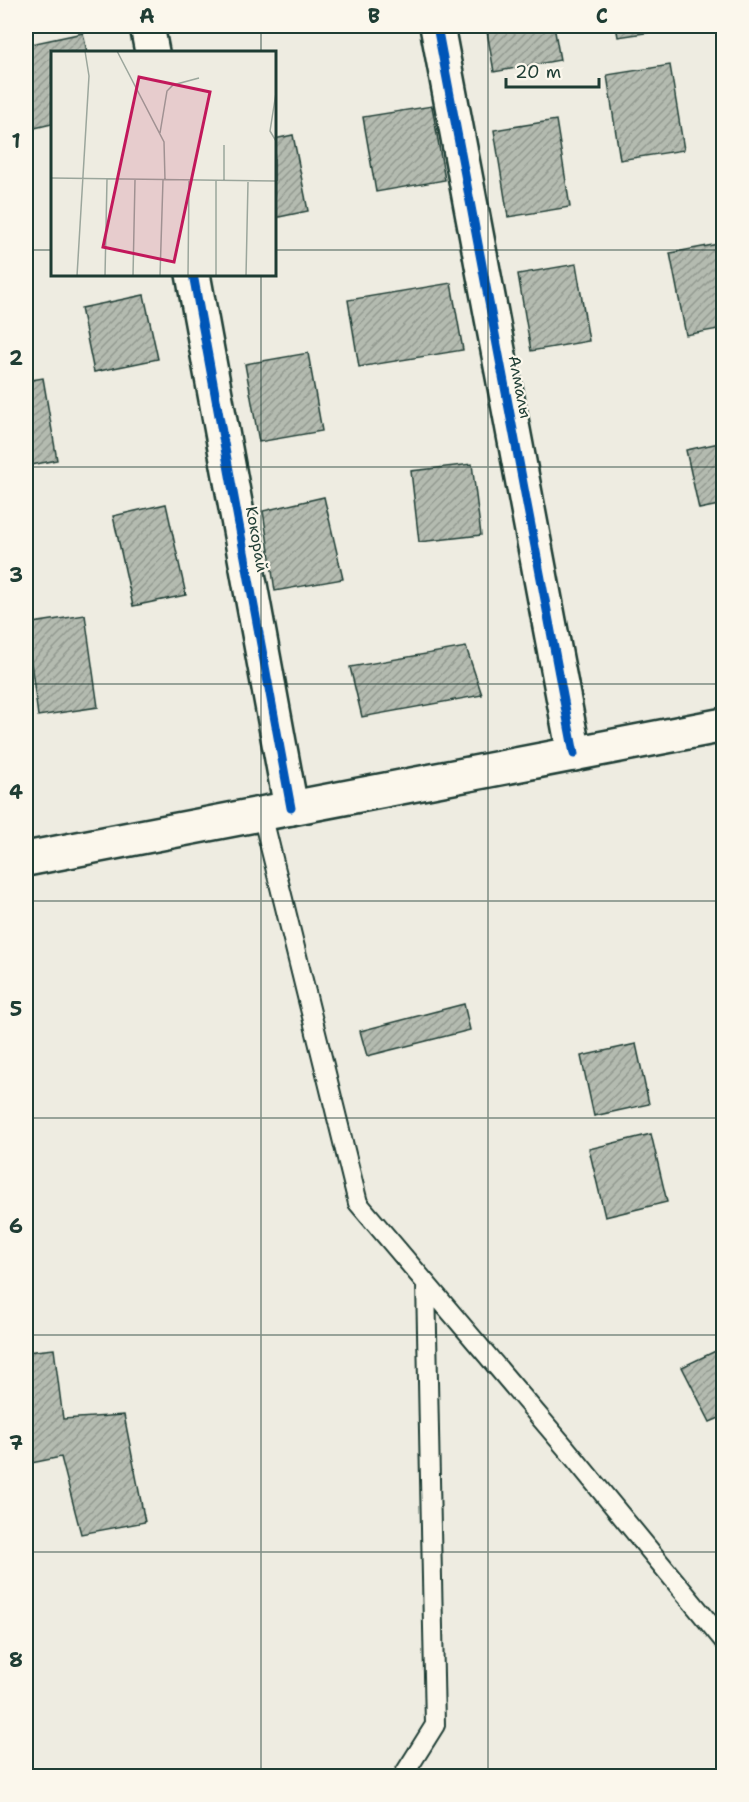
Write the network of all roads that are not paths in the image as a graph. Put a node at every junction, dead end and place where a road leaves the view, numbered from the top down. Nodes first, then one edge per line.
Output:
1 (147, 26) edge
2 (437, 26) edge
3 (152, 51) edge
4 (193, 276) edge
5 (723, 725) edge
6 (574, 754) junction
7 (277, 811) junction
8 (26, 859) edge
9 (426, 1283) junction
10 (723, 1641) edge
11 (403, 1776) edge

1 - 3 street
2 - 6 street, Алмалы
4 - 7 street, Кокорай
5 - 6 street
6 - 7 street
7 - 8 street
7 - 9 lane
9 - 10 lane
9 - 11 lane

